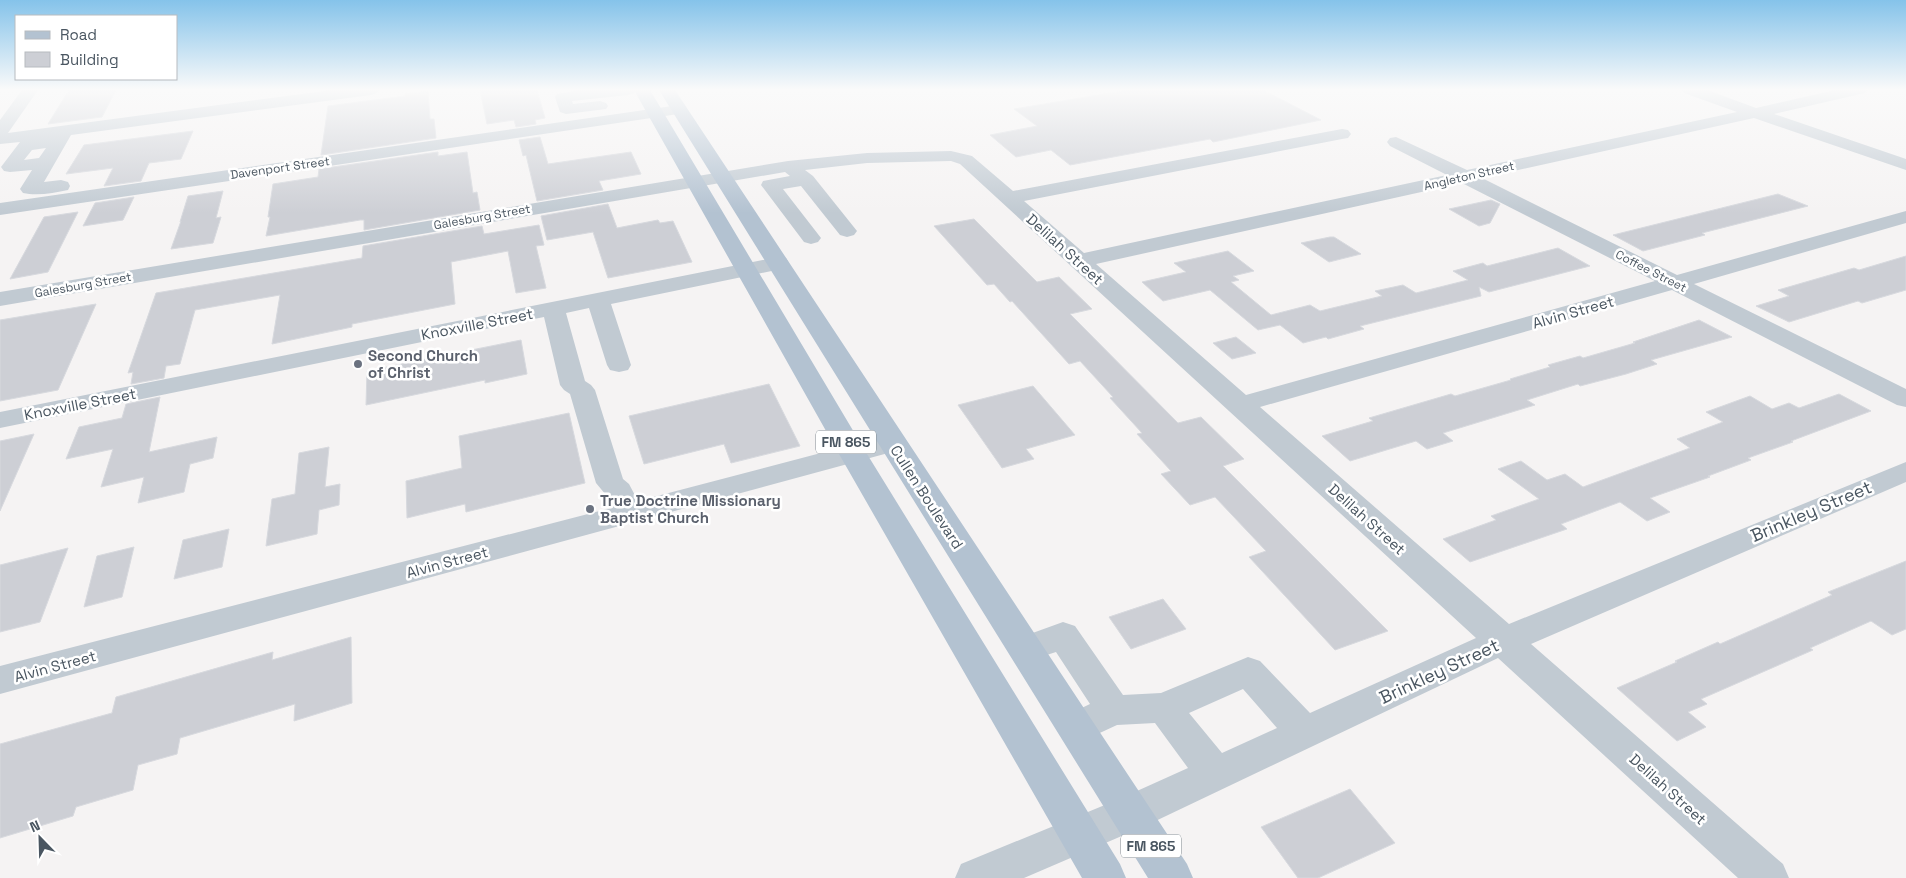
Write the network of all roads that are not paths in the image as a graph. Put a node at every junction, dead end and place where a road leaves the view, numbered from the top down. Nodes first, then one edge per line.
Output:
1 (86, 131) edge
2 (500, 131) edge
3 (665, 131) edge
4 (692, 131) edge
5 (1675, 131) edge
6 (1807, 131) edge
7 (1342, 134) dead end
8 (62, 136) junction
9 (0, 139) edge
10 (1396, 142) dead end
11 (966, 160) joint
12 (46, 163) junction
13 (788, 166) junction
14 (1906, 166) edge
15 (721, 176) junction
16 (1466, 177) junction
17 (845, 179) dead end
18 (806, 180) junction
19 (694, 181) junction
20 (80, 190) junction
21 (1008, 198) junction
22 (0, 209) edge
23 (1906, 217) edge
24 (847, 231) dead end
25 (810, 238) dead end
26 (1079, 261) junction
27 (778, 263) junction
28 (746, 269) junction
29 (1676, 283) junction
30 (0, 299) edge
31 (598, 299) junction
32 (553, 308) junction
33 (619, 365) dead end
34 (1906, 399) edge
35 (1239, 405) junction
36 (0, 420) edge
37 (893, 443) junction
38 (853, 454) junction
39 (1906, 471) edge
40 (628, 514) junction
41 (1503, 641) junction
42 (1025, 650) junction
43 (0, 680) edge
44 (1164, 708) junction
45 (1113, 710) junction
46 (1076, 728) junction
47 (1305, 732) junction
48 (1216, 774) junction
49 (1131, 813) junction
50 (1080, 835) junction
51 (976, 878) edge
52 (1105, 878) edge
53 (1172, 878) edge
54 (1768, 878) edge

1 - 8 street
2 - 20 street, Davenport Street
3 - 19 main road, FM 865
4 - 15 main road, Cullen Boulevard / FM 865
5 - 16 street, Angleton Street
6 - 14 street
7 - 21 street
8 - 9 street
8 - 12 street
8 - 12 street
10 - 16 street, Coffee Street
11 - 13 street, Galesburg Street
11 - 21 street, Delilah Street
12 - 20 street
13 - 15 street, Galesburg Street
13 - 18 street
15 - 19 street, Galesburg Street
15 - 27 main road, Cullen Boulevard / FM 865
16 - 26 street, Angleton Street
16 - 29 street, Coffee Street
17 - 18 street
18 - 24 street
18 - 25 street
19 - 28 main road, FM 865
19 - 30 street, Galesburg Street
20 - 22 street
21 - 26 street, Delilah Street
23 - 29 street, Alvin Street
26 - 35 street, Delilah Street
27 - 28 street, Knoxville Street
27 - 37 main road, Cullen Boulevard / FM 865
28 - 31 street, Knoxville Street
28 - 38 main road, FM 865
29 - 34 street, Coffee Street
29 - 35 street, Alvin Street
31 - 32 street, Knoxville Street
31 - 33 street
32 - 36 street, Knoxville Street
32 - 40 street
35 - 41 street, Delilah Street
37 - 38 street, Alvin Street
37 - 42 main road, Cullen Boulevard / FM 865
38 - 40 street, Alvin Street
38 - 50 main road, FM 865
39 - 41 street, Brinkley Street
40 - 43 street, Alvin Street
41 - 47 street, Brinkley Street
41 - 54 street, Delilah Street
42 - 45 street
42 - 46 main road, Cullen Boulevard / FM 865
44 - 45 street
44 - 47 street
44 - 48 street
45 - 46 street
46 - 49 main road, Cullen Boulevard / FM 865
47 - 48 street, Brinkley Street
48 - 49 street, Brinkley Street
49 - 50 street, Brinkley Street
49 - 53 main road, Cullen Boulevard / FM 865
50 - 51 street, Brinkley Street
50 - 52 main road, FM 865

